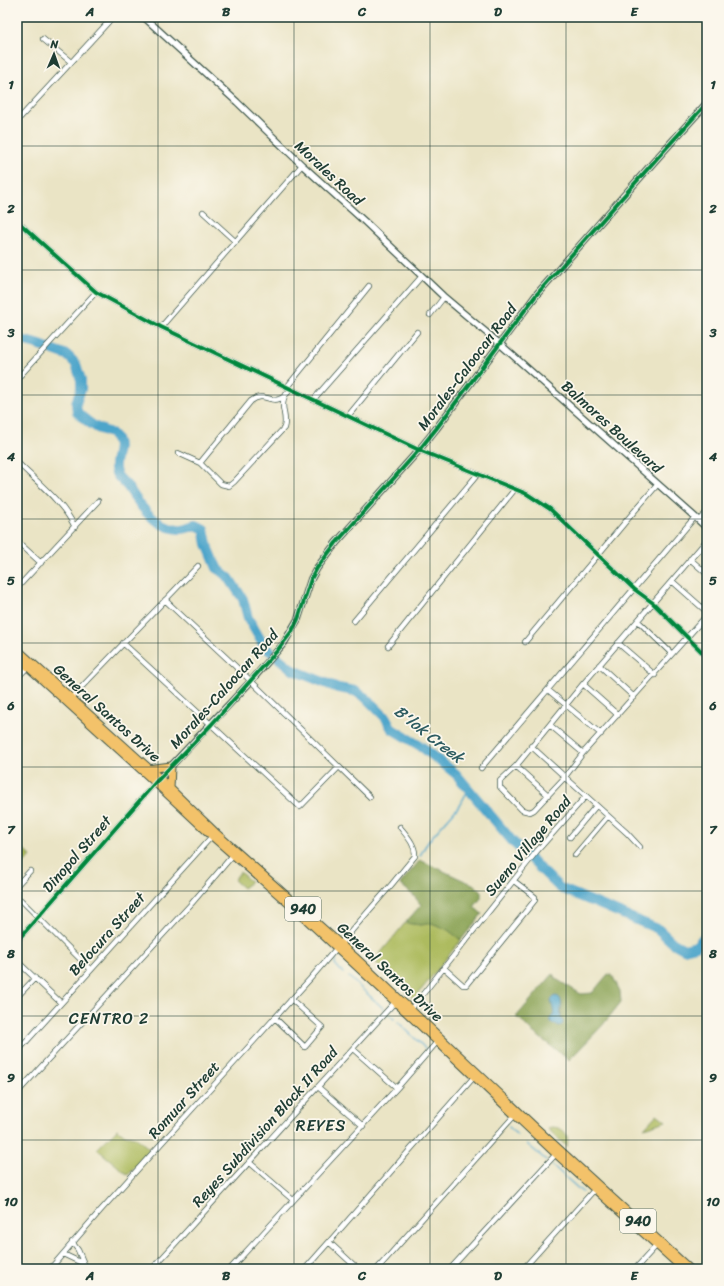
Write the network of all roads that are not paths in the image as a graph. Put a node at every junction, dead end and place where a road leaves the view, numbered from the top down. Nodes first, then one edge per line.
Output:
1 (113, 17) edge
2 (144, 17) edge
3 (43, 39) dead end
4 (71, 62) junction
5 (707, 103) edge
6 (17, 121) edge
7 (302, 165) junction
8 (203, 212) dead end
9 (17, 221) edge
10 (236, 242) junction
11 (422, 276) junction
12 (368, 286) dead end
13 (96, 292) junction
14 (444, 297) junction
15 (430, 315) dead end
16 (161, 327) junction
17 (417, 332) dead end
18 (500, 344) junction
19 (17, 379) edge
20 (289, 388) junction
21 (285, 396) junction
22 (313, 400) junction
23 (348, 416) junction
24 (419, 450) junction
25 (178, 453) dead end
26 (17, 462) edge
27 (200, 462) junction
28 (478, 474) junction
29 (658, 484) junction
30 (514, 489) junction
31 (98, 501) dead end
32 (707, 512) edge
33 (697, 519) junction
34 (74, 527) junction
35 (707, 528) edge
36 (17, 540) edge
37 (707, 540) edge
38 (598, 555) junction
39 (690, 559) junction
40 (41, 563) junction
41 (198, 566) dead end
42 (707, 574) edge
43 (672, 581) junction
44 (17, 588) edge
45 (634, 589) junction
46 (165, 600) junction
47 (653, 603) junction
48 (707, 614) edge
49 (354, 621) dead end
50 (638, 621) junction
51 (688, 638) junction
52 (525, 642) dead end
53 (123, 643) junction
54 (618, 643) junction
55 (388, 646) dead end
56 (17, 649) edge
57 (672, 654) junction
58 (707, 656) edge
59 (17, 657) edge
60 (599, 665) junction
61 (28, 667) junction
62 (655, 674) junction
63 (17, 678) edge
64 (251, 681) junction
65 (582, 684) junction
66 (548, 690) junction
67 (634, 697) junction
68 (69, 700) junction
69 (566, 704) junction
70 (618, 715) junction
71 (212, 724) junction
72 (550, 725) junction
73 (601, 734) junction
74 (531, 746) junction
75 (583, 753) junction
76 (171, 766) junction
77 (516, 766) junction
78 (339, 767) junction
79 (482, 768) dead end
80 (148, 769) junction
81 (564, 778) junction
82 (157, 781) junction
83 (170, 789) junction
84 (548, 795) junction
85 (586, 796) junction
86 (370, 797) dead end
87 (596, 806) junction
88 (608, 816) junction
89 (400, 827) dead end
90 (214, 834) junction
91 (570, 837) dead end
92 (640, 847) dead end
93 (575, 855) dead end
94 (233, 856) junction
95 (30, 871) dead end
96 (514, 881) junction
97 (17, 885) edge
98 (21, 900) dead end
99 (38, 918) junction
100 (17, 941) edge
101 (338, 946) junction
102 (17, 961) edge
103 (444, 968) junction
104 (91, 970) junction
105 (35, 978) junction
106 (17, 997) edge
107 (291, 999) junction
108 (395, 1002) junction
109 (61, 1003) junction
110 (411, 1009) junction
111 (274, 1018) junction
112 (437, 1042) junction
113 (353, 1048) junction
114 (17, 1052) edge
115 (474, 1076) junction
116 (318, 1087) junction
117 (397, 1088) junction
118 (17, 1093) edge
119 (515, 1115) junction
120 (363, 1126) junction
121 (556, 1154) junction
122 (249, 1162) junction
123 (595, 1189) junction
124 (293, 1200) junction
125 (72, 1242) junction
126 (330, 1242) junction
127 (658, 1243) junction
128 (62, 1254) junction
129 (84, 1264) junction
130 (50, 1269) edge
131 (88, 1269) edge
132 (152, 1269) edge
133 (230, 1269) edge
134 (305, 1269) edge
135 (358, 1269) edge
136 (377, 1269) edge
137 (450, 1269) edge
138 (523, 1269) edge
139 (635, 1269) edge
140 (683, 1269) edge
141 (690, 1269) edge

1 - 4 street
2 - 7 street, Morales Road
3 - 4 street
4 - 6 street
5 - 18 street, Morales-Caloocan Road
7 - 10 street
7 - 11 street, Morales Road
8 - 10 street
9 - 13 street
10 - 16 street
11 - 14 street, Morales Road
11 - 22 street
12 - 20 street
13 - 16 street
13 - 19 street
14 - 15 street
14 - 18 street, Morales Road
16 - 20 street
17 - 23 street
18 - 24 street, Morales-Caloocan Road
18 - 29 street, Balmores Boulevard
20 - 21 street
20 - 22 street
21 - 27 street
21 - 27 street
22 - 23 street
23 - 24 street
24 - 28 street
24 - 64 street, Morales-Caloocan Road
25 - 27 street
26 - 34 street
28 - 30 street
28 - 49 street
29 - 33 street, Balmores Boulevard
29 - 38 street
30 - 38 street
30 - 55 street
31 - 34 street
32 - 33 street
33 - 35 street, Balmores Boulevard
33 - 45 street
34 - 40 street
36 - 40 street
37 - 39 street
38 - 45 street
38 - 52 street
39 - 42 street
39 - 43 street
40 - 44 street
41 - 46 street
43 - 47 street
43 - 48 street
45 - 47 street
45 - 66 street
46 - 53 street
46 - 64 street
47 - 50 street
47 - 51 street
48 - 51 street, Sueno Village Road
50 - 54 street
50 - 57 street
51 - 57 street, Sueno Village Road
51 - 58 street
53 - 68 street
53 - 71 street
54 - 60 street
54 - 62 street
56 - 68 highway, General Santos Drive / 940
57 - 62 street, Sueno Village Road
59 - 61 highway, General Santos Drive / 940
60 - 65 street
60 - 67 street
61 - 63 street
61 - 68 highway, General Santos Drive / 940
62 - 67 street, Sueno Village Road
64 - 71 street, Morales-Caloocan Road
64 - 78 street
65 - 69 street
65 - 70 street
66 - 69 street
66 - 79 street
67 - 70 street, Sueno Village Road
68 - 80 highway, General Santos Drive / 940
68 - 82 highway, General Santos Drive / 940
69 - 72 street
69 - 73 street
70 - 73 street, Sueno Village Road
71 - 76 street, Morales-Caloocan Road
71 - 78 street
72 - 74 street
72 - 75 street
73 - 75 street, Sueno Village Road
74 - 77 street
74 - 81 street
75 - 81 street, Sueno Village Road
76 - 80 highway
76 - 82 street, Morales-Caloocan Road
76 - 83 highway
77 - 84 street
77 - 84 street
78 - 86 street
80 - 82 highway, General Santos Drive / 940
81 - 84 street
81 - 85 street, Sueno Village Road
82 - 83 highway, General Santos Drive / 940
82 - 90 highway, General Santos Drive / 940
82 - 99 street, Dinopol Street
83 - 90 highway, General Santos Drive / 940
85 - 87 street
85 - 96 street, Sueno Village Road
87 - 88 street
87 - 91 street
88 - 92 street
88 - 93 street
89 - 101 street, Romuar Street
90 - 94 highway, General Santos Drive / 940
90 - 101 highway, General Santos Drive / 940
90 - 104 street, Belocura Street
94 - 101 highway, General Santos Drive / 940
94 - 118 street
95 - 97 street
96 - 103 street, Sueno Village Road
96 - 103 street
98 - 99 street
99 - 100 street, Dinopol Street
99 - 104 street
101 - 107 street, Romuar Street
101 - 108 highway, General Santos Drive / 940
101 - 110 highway, General Santos Drive / 940
102 - 105 street
103 - 110 street, Sueno Village Road
104 - 109 street, Belocura Street
105 - 106 street
105 - 109 street
107 - 111 street, Romuar Street
107 - 111 street
108 - 112 highway, General Santos Drive / 940
108 - 113 street, Reyes Subdivision Block II Road
109 - 114 street, Belocura Street
110 - 127 highway, General Santos Drive / 940
111 - 125 street, Romuar Street
112 - 115 highway, General Santos Drive / 940
112 - 117 street
113 - 116 street, Reyes Subdivision Block II Road
113 - 117 street
115 - 119 highway, General Santos Drive / 940
115 - 126 street
116 - 120 street
116 - 122 street, Reyes Subdivision Block II Road
117 - 120 street
119 - 121 highway, General Santos Drive / 940
119 - 136 street
120 - 124 street
121 - 123 highway, General Santos Drive / 940
121 - 137 street
122 - 124 street
122 - 132 street, Reyes Subdivision Block II Road
123 - 127 highway, General Santos Drive / 940
123 - 138 street
124 - 133 street
125 - 128 street, Romuar Street
125 - 129 street
126 - 134 street
126 - 135 street
127 - 139 street
127 - 140 highway, General Santos Drive / 940
127 - 141 highway, General Santos Drive / 940
128 - 129 street
128 - 130 street, Romuar Street
129 - 131 street

